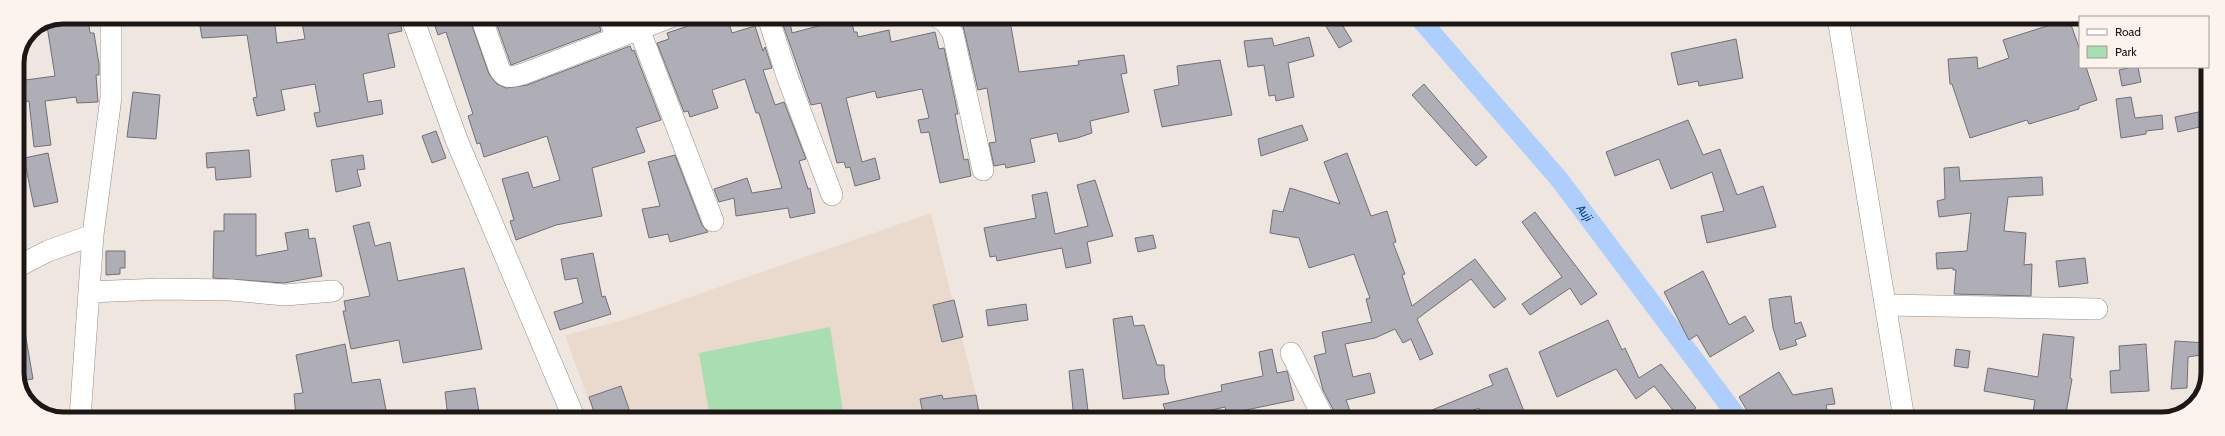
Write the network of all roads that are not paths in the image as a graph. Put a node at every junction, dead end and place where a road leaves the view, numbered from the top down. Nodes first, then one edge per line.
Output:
1 (112, 24) edge
2 (415, 24) edge
3 (483, 24) edge
4 (612, 24) edge
5 (654, 24) edge
6 (770, 24) edge
7 (947, 24) edge
8 (1839, 24) edge
9 (639, 30) junction
10 (617, 38) junction
11 (983, 170) dead end
12 (832, 195) dead end
13 (713, 221) dead end
14 (93, 235) junction
15 (24, 263) edge
16 (333, 291) dead end
17 (89, 292) junction
18 (1886, 305) junction
19 (2097, 309) dead end
20 (1291, 353) dead end
21 (80, 412) edge
22 (571, 412) edge
23 (1320, 412) edge
24 (1903, 412) edge

1 - 14 street
2 - 22 street
3 - 10 street
4 - 10 street
5 - 9 street
6 - 12 street
7 - 11 street
8 - 18 street
9 - 10 street
9 - 13 street
14 - 15 street
14 - 17 street
16 - 17 street
17 - 21 street
18 - 19 street
18 - 24 street
20 - 23 street

